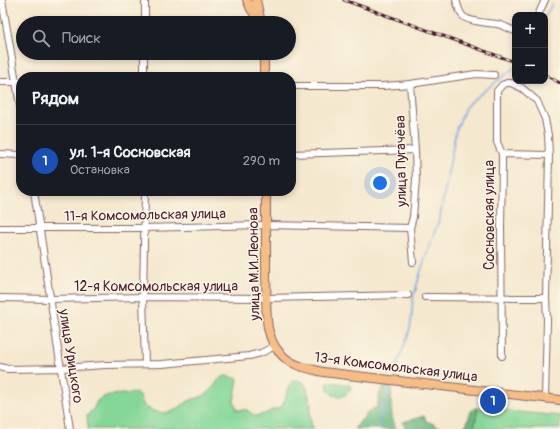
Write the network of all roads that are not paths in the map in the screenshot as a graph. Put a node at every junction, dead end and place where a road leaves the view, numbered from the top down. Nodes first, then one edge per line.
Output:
1 (2, 0) edge
2 (145, 0) edge
3 (239, 0) edge
4 (247, 0) edge
5 (456, 0) edge
6 (546, 0) edge
7 (254, 4) edge
8 (540, 12) edge
9 (145, 16) edge
10 (258, 16) edge
11 (512, 30) edge
12 (144, 60) edge
13 (264, 60) edge
14 (16, 72) edge
15 (144, 72) edge
16 (264, 72) edge
17 (494, 75) dead end
18 (0, 82) edge
19 (16, 82) edge
20 (410, 84) junction
21 (296, 86) edge
22 (415, 150) junction
23 (0, 154) edge
24 (296, 154) edge
25 (502, 154) junction
26 (16, 155) edge
27 (549, 155) junction
28 (35, 196) edge
29 (145, 196) edge
30 (266, 196) edge
31 (266, 225) junction
32 (0, 228) edge
33 (144, 228) junction
34 (410, 228) junction
35 (40, 229) junction
36 (413, 262) dead end
37 (408, 295) dead end
38 (425, 296) dead end
39 (143, 297) junction
40 (0, 298) edge
41 (267, 298) junction
42 (502, 298) junction
43 (546, 298) junction
44 (51, 299) junction
45 (270, 337) joint
46 (275, 346) junction
47 (502, 356) dead end
48 (145, 364) junction
49 (0, 367) edge
50 (61, 368) junction
51 (545, 399) junction
52 (560, 400) edge
53 (70, 429) edge

1 - 14 street
2 - 9 street
3 - 7 main road
4 - 7 main road
5 - 11 street
6 - 8 street
7 - 10 main road
12 - 15 street
13 - 16 main road
17 - 20 street
18 - 19 street
20 - 21 street
20 - 22 street, улица Пугачёва
22 - 24 street
22 - 34 street, улица Пугачёва
23 - 26 street
25 - 27 street
25 - 27 street, Сосновская улица
25 - 42 street, Сосновская улица
27 - 43 street
28 - 35 street, улица Урицкого
29 - 33 street
30 - 31 main road, улица М.И.Леонова
31 - 33 street, 11-я Комсомольская улица
31 - 34 street, 11-я Комсомольская улица
31 - 41 main road, улица М.И.Леонова
32 - 35 street, 11-я Комсомольская улица
33 - 35 street, 11-я Комсомольская улица
33 - 39 street
34 - 36 street, улица Пугачёва
35 - 44 street, улица Урицкого
37 - 41 street, 12-я Комсомольская улица
38 - 42 street
39 - 41 street, 12-я Комсомольская улица
39 - 44 street, 12-я Комсомольская улица
39 - 48 street
40 - 44 street, 12-я Комсомольская улица
41 - 45 main road, улица М.И.Леонова
42 - 43 street
42 - 47 street, Сосновская улица
43 - 51 street
44 - 50 street, улица Урицкого
45 - 46 main road, 13-я Комсомольская улица
46 - 48 street
46 - 51 main road, 13-я Комсомольская улица
48 - 50 street
49 - 50 street
50 - 53 street, улица Урицкого
51 - 52 main road, 13-я Комсомольская улица

